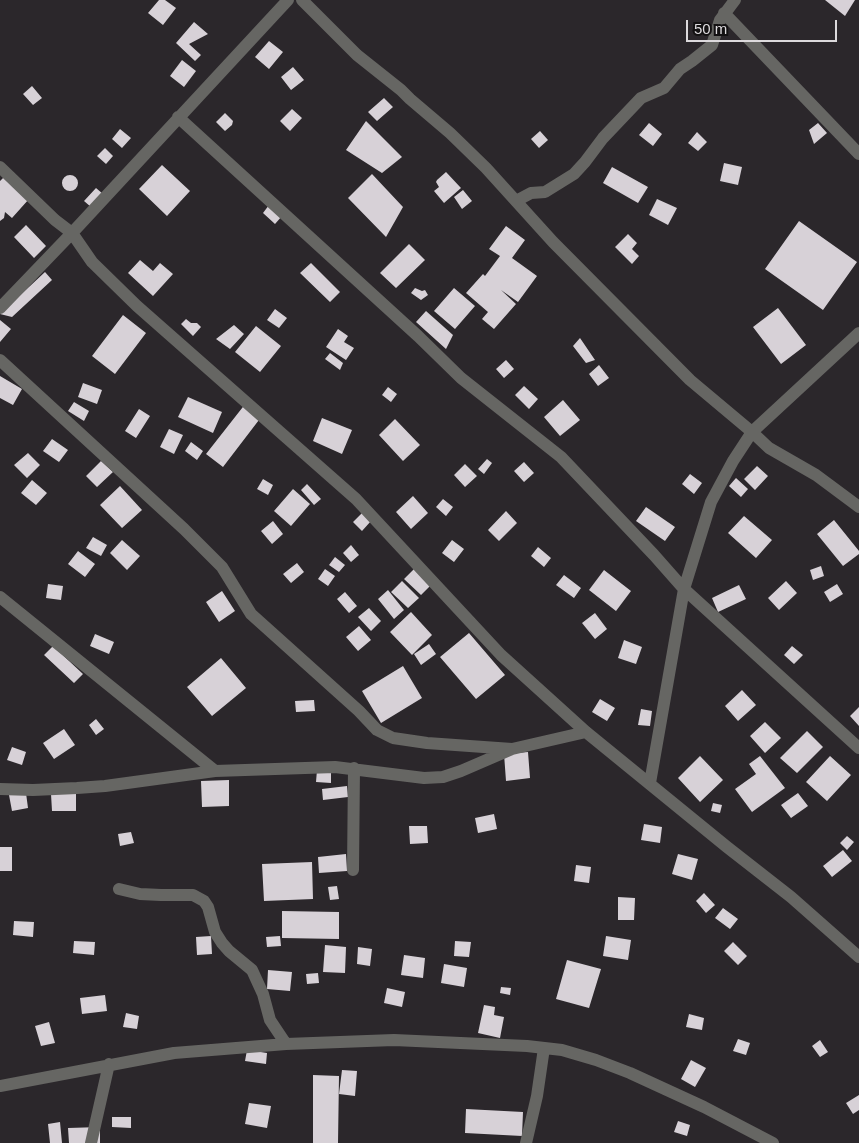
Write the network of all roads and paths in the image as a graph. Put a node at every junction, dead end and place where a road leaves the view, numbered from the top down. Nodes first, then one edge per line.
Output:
1 (288, 0) edge
2 (302, 0) edge
3 (735, 0) edge
4 (724, 13) junction
5 (178, 117) junction
6 (859, 154) edge
7 (0, 167) edge
8 (516, 201) junction
9 (72, 233) junction
10 (0, 308) edge
11 (859, 333) edge
12 (0, 360) edge
13 (752, 432) junction
14 (859, 507) edge
15 (684, 589) junction
16 (0, 597) edge
17 (586, 732) junction
18 (859, 748) edge
19 (512, 749) junction
20 (354, 768) junction
21 (215, 771) junction
22 (650, 783) junction
23 (0, 789) edge
24 (353, 870) dead end
25 (120, 890) dead end
26 (859, 957) edge
27 (286, 1044) junction
28 (544, 1048) junction
29 (109, 1064) junction
30 (0, 1086) edge
31 (91, 1143) edge
32 (526, 1143) edge
33 (773, 1143) edge

1 - 5 street
2 - 8 street
3 - 4 street
4 - 6 street
4 - 8 street
5 - 9 street
5 - 15 street
7 - 9 street
8 - 13 street
9 - 10 street
9 - 17 street
11 - 13 street
12 - 19 street
13 - 14 street
13 - 15 street
15 - 18 street
15 - 22 street
16 - 21 street
17 - 19 street
17 - 22 street
19 - 20 street
20 - 21 street
20 - 24 street
21 - 23 street
22 - 26 street
25 - 27 street
27 - 28 street
27 - 29 street
28 - 32 street
28 - 33 street
29 - 30 street
29 - 31 street

